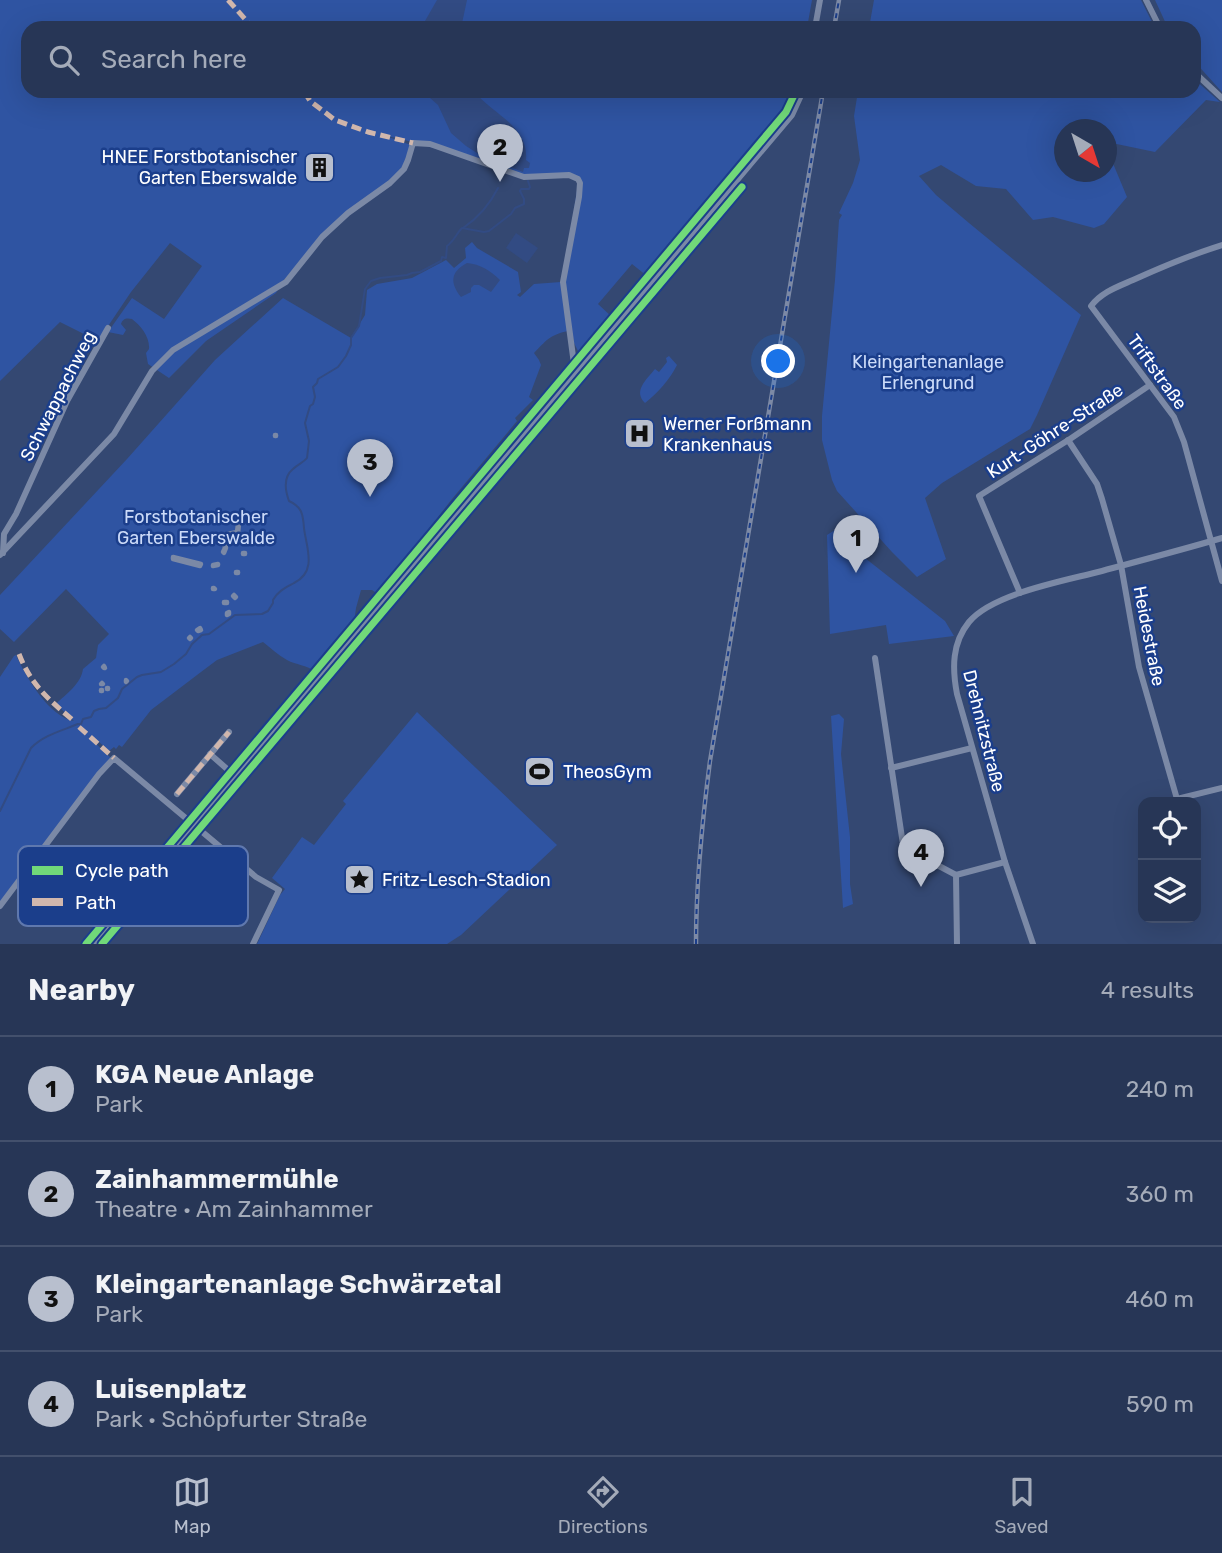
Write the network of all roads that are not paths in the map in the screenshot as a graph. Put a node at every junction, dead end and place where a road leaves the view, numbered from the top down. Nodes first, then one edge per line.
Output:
1 (820, 0) edge
2 (1146, 0) edge
3 (816, 21) edge
4 (1156, 21) edge
5 (1201, 79) edge
6 (800, 98) edge
7 (1222, 99) edge
8 (1222, 245) edge
9 (108, 328) dead end
10 (577, 370) junction
11 (1150, 385) junction
12 (1068, 440) junction
13 (239, 524) joint
14 (1222, 538) edge
15 (1210, 541) junction
16 (1, 554) edge
17 (173, 559) joint
18 (1121, 565) junction
19 (1222, 581) edge
20 (1020, 593) junction
21 (875, 657) dead end
22 (229, 732) dead end
23 (972, 748) junction
24 (210, 754) junction
25 (891, 768) junction
26 (235, 775) junction
27 (1222, 788) edge
28 (177, 794) dead end
29 (194, 825) junction
30 (45, 846) edge
31 (176, 846) edge
32 (219, 846) edge
33 (1005, 862) junction
34 (248, 870) edge
35 (956, 875) junction
36 (18, 882) edge
37 (0, 906) edge
38 (108, 926) edge
39 (93, 944) edge
40 (253, 944) edge
41 (957, 944) edge
42 (1033, 944) edge

1 - 3 street
2 - 4 street
5 - 7 street
6 - 10 street
8 - 11 street, Triftstraße
9 - 16 street, Schwappachweg
10 - 16 street, Schwappachweg
10 - 26 street
11 - 12 street, Kurt-Göhre-Straße
11 - 15 street, Triftstraße
12 - 18 street, Heidestraße
12 - 20 street, Kurt-Göhre-Straße
13 - 13 street
14 - 15 street, Drehnitzstraße
15 - 18 street, Drehnitzstraße
15 - 19 street, Triftstraße
17 - 17 street
18 - 20 street, Drehnitzstraße
18 - 27 street, Heidestraße
20 - 23 street, Drehnitzstraße
21 - 25 street
22 - 24 street
23 - 25 street
23 - 33 street, Drehnitzstraße
24 - 26 street
24 - 28 street
25 - 35 street
26 - 29 street
29 - 30 street
29 - 31 street
29 - 32 street
33 - 35 street
33 - 42 street, Drehnitzstraße
34 - 40 street
35 - 41 street
36 - 37 street
38 - 39 street

